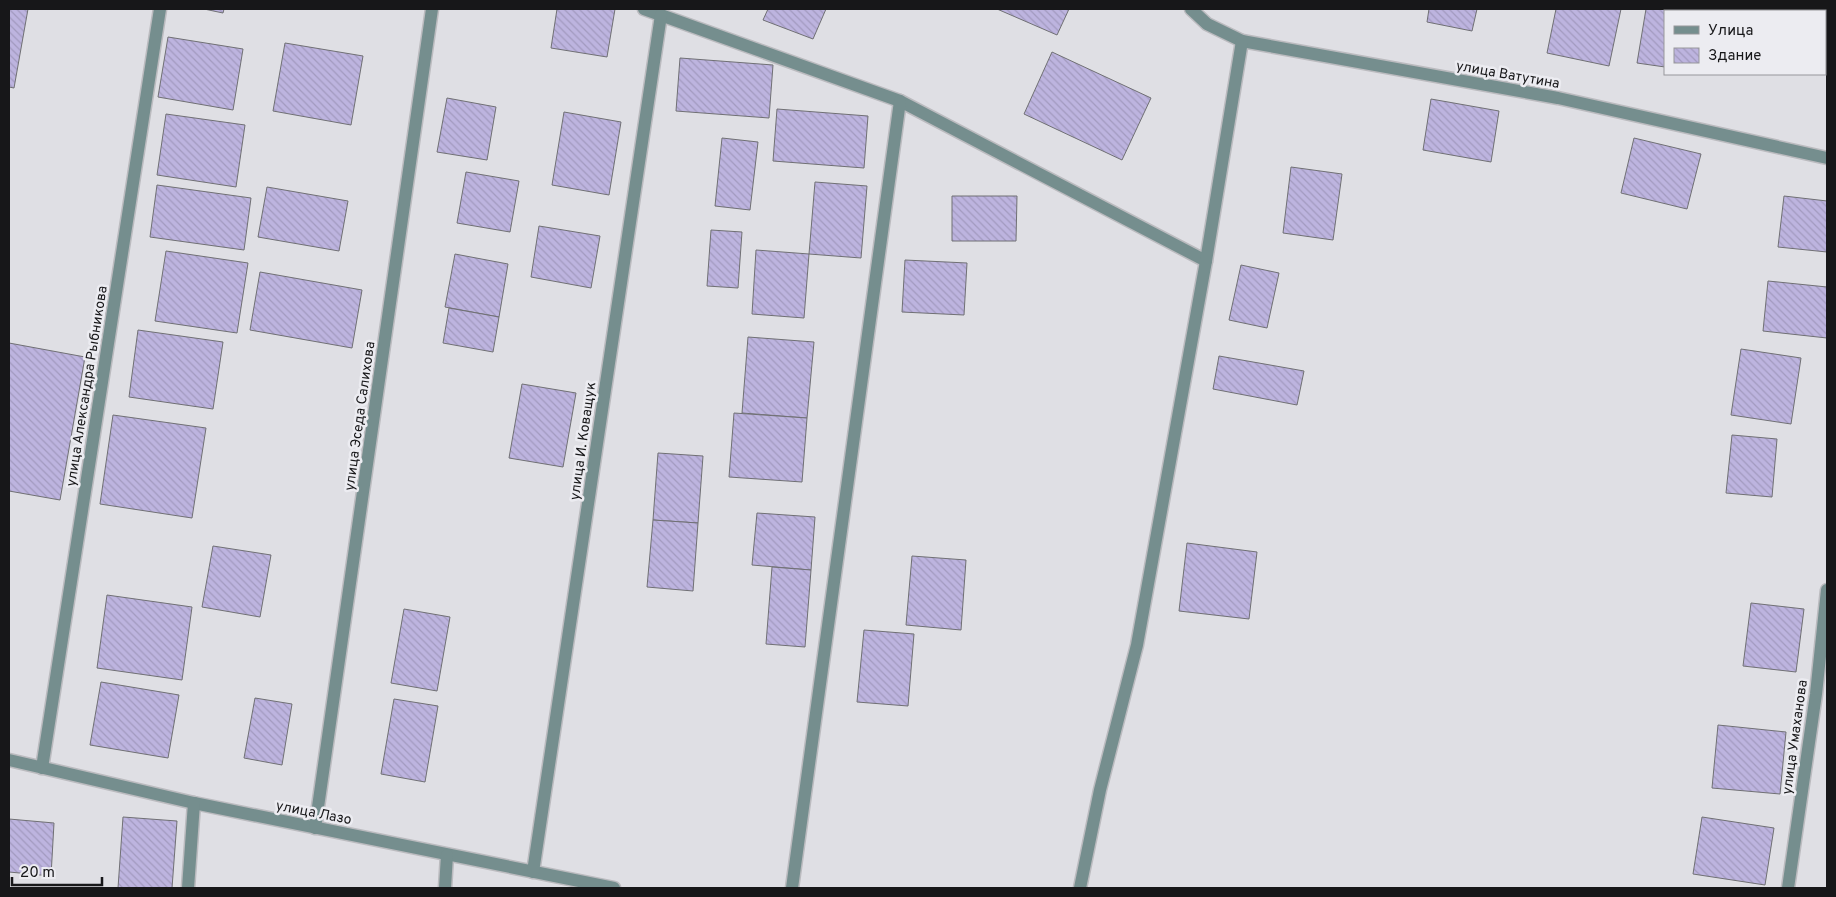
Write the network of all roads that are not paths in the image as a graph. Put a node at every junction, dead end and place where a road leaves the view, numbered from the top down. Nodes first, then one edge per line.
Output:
1 (160, 9) edge
2 (432, 9) edge
3 (644, 9) edge
4 (1191, 9) edge
5 (661, 15) junction
6 (1242, 41) junction
7 (900, 101) junction
8 (1827, 158) edge
9 (1206, 261) junction
10 (1827, 590) edge
11 (1822, 695) edge
12 (9, 760) edge
13 (42, 768) junction
14 (194, 803) junction
15 (315, 828) junction
16 (447, 854) junction
17 (533, 872) junction
18 (188, 888) edge
19 (444, 888) edge
20 (614, 888) edge
21 (792, 888) edge
22 (1080, 888) edge
23 (1788, 888) edge

1 - 13 street, улица Александра Рыбникова
2 - 15 street, улица Эседа Салихова
3 - 5 street
4 - 6 street, улица Ватутина
5 - 7 street
5 - 17 street, улица И. Коващук
6 - 8 street, улица Ватутина
6 - 9 street
7 - 9 street
7 - 21 street
9 - 22 street
10 - 11 street, улица Умаханова
11 - 23 street, улица Умаханова
12 - 13 street, улица Лазо
13 - 14 street, улица Лазо
14 - 15 street, улица Лазо
14 - 18 street
15 - 16 street, улица Лазо
16 - 17 street, улица Лазо
16 - 19 street
17 - 20 street, улица Лазо

